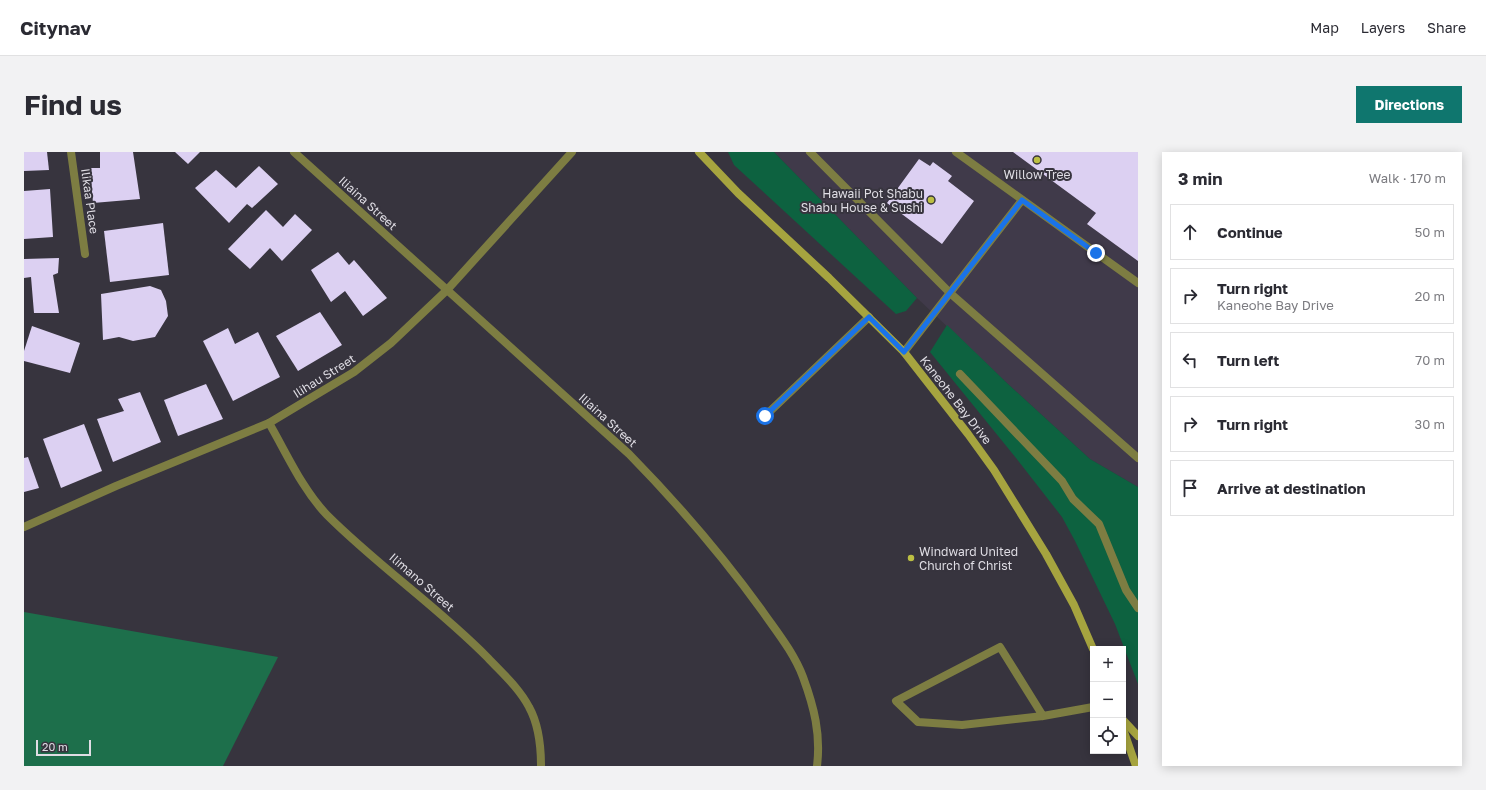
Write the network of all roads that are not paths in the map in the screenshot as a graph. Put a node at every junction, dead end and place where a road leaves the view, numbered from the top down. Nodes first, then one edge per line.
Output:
1 (71, 152) edge
2 (294, 152) edge
3 (572, 152) edge
4 (699, 152) edge
5 (810, 152) edge
6 (956, 152) edge
7 (1022, 200) junction
8 (85, 254) dead end
9 (1138, 283) edge
10 (447, 290) junction
11 (950, 293) junction
12 (869, 317) junction
13 (904, 352) junction
14 (960, 374) dead end
15 (765, 416) dead end
16 (269, 423) junction
17 (1138, 458) edge
18 (24, 527) edge
19 (1138, 608) edge
20 (1092, 646) edge
21 (1090, 708) edge
22 (1043, 716) junction
23 (1126, 723) edge
24 (1138, 736) edge
25 (1126, 738) edge
26 (542, 766) edge
27 (817, 766) edge
28 (1136, 766) edge

1 - 8 street, Ilikaa Place
2 - 10 street, Iliaina Street
3 - 10 street, Ilihau Street
4 - 12 main road, Kaneohe Bay Drive
5 - 11 street
6 - 7 street
7 - 9 street
7 - 11 street
10 - 16 street, Ilihau Street
10 - 27 street, Iliaina Street
11 - 13 street
11 - 17 street
12 - 13 main road, Kaneohe Bay Drive
12 - 15 street
13 - 20 main road, Kaneohe Bay Drive
14 - 19 street
16 - 18 street, Ilihau Street
16 - 26 street, Ilimano Street
21 - 22 street
22 - 22 street
23 - 24 main road
25 - 28 main road

